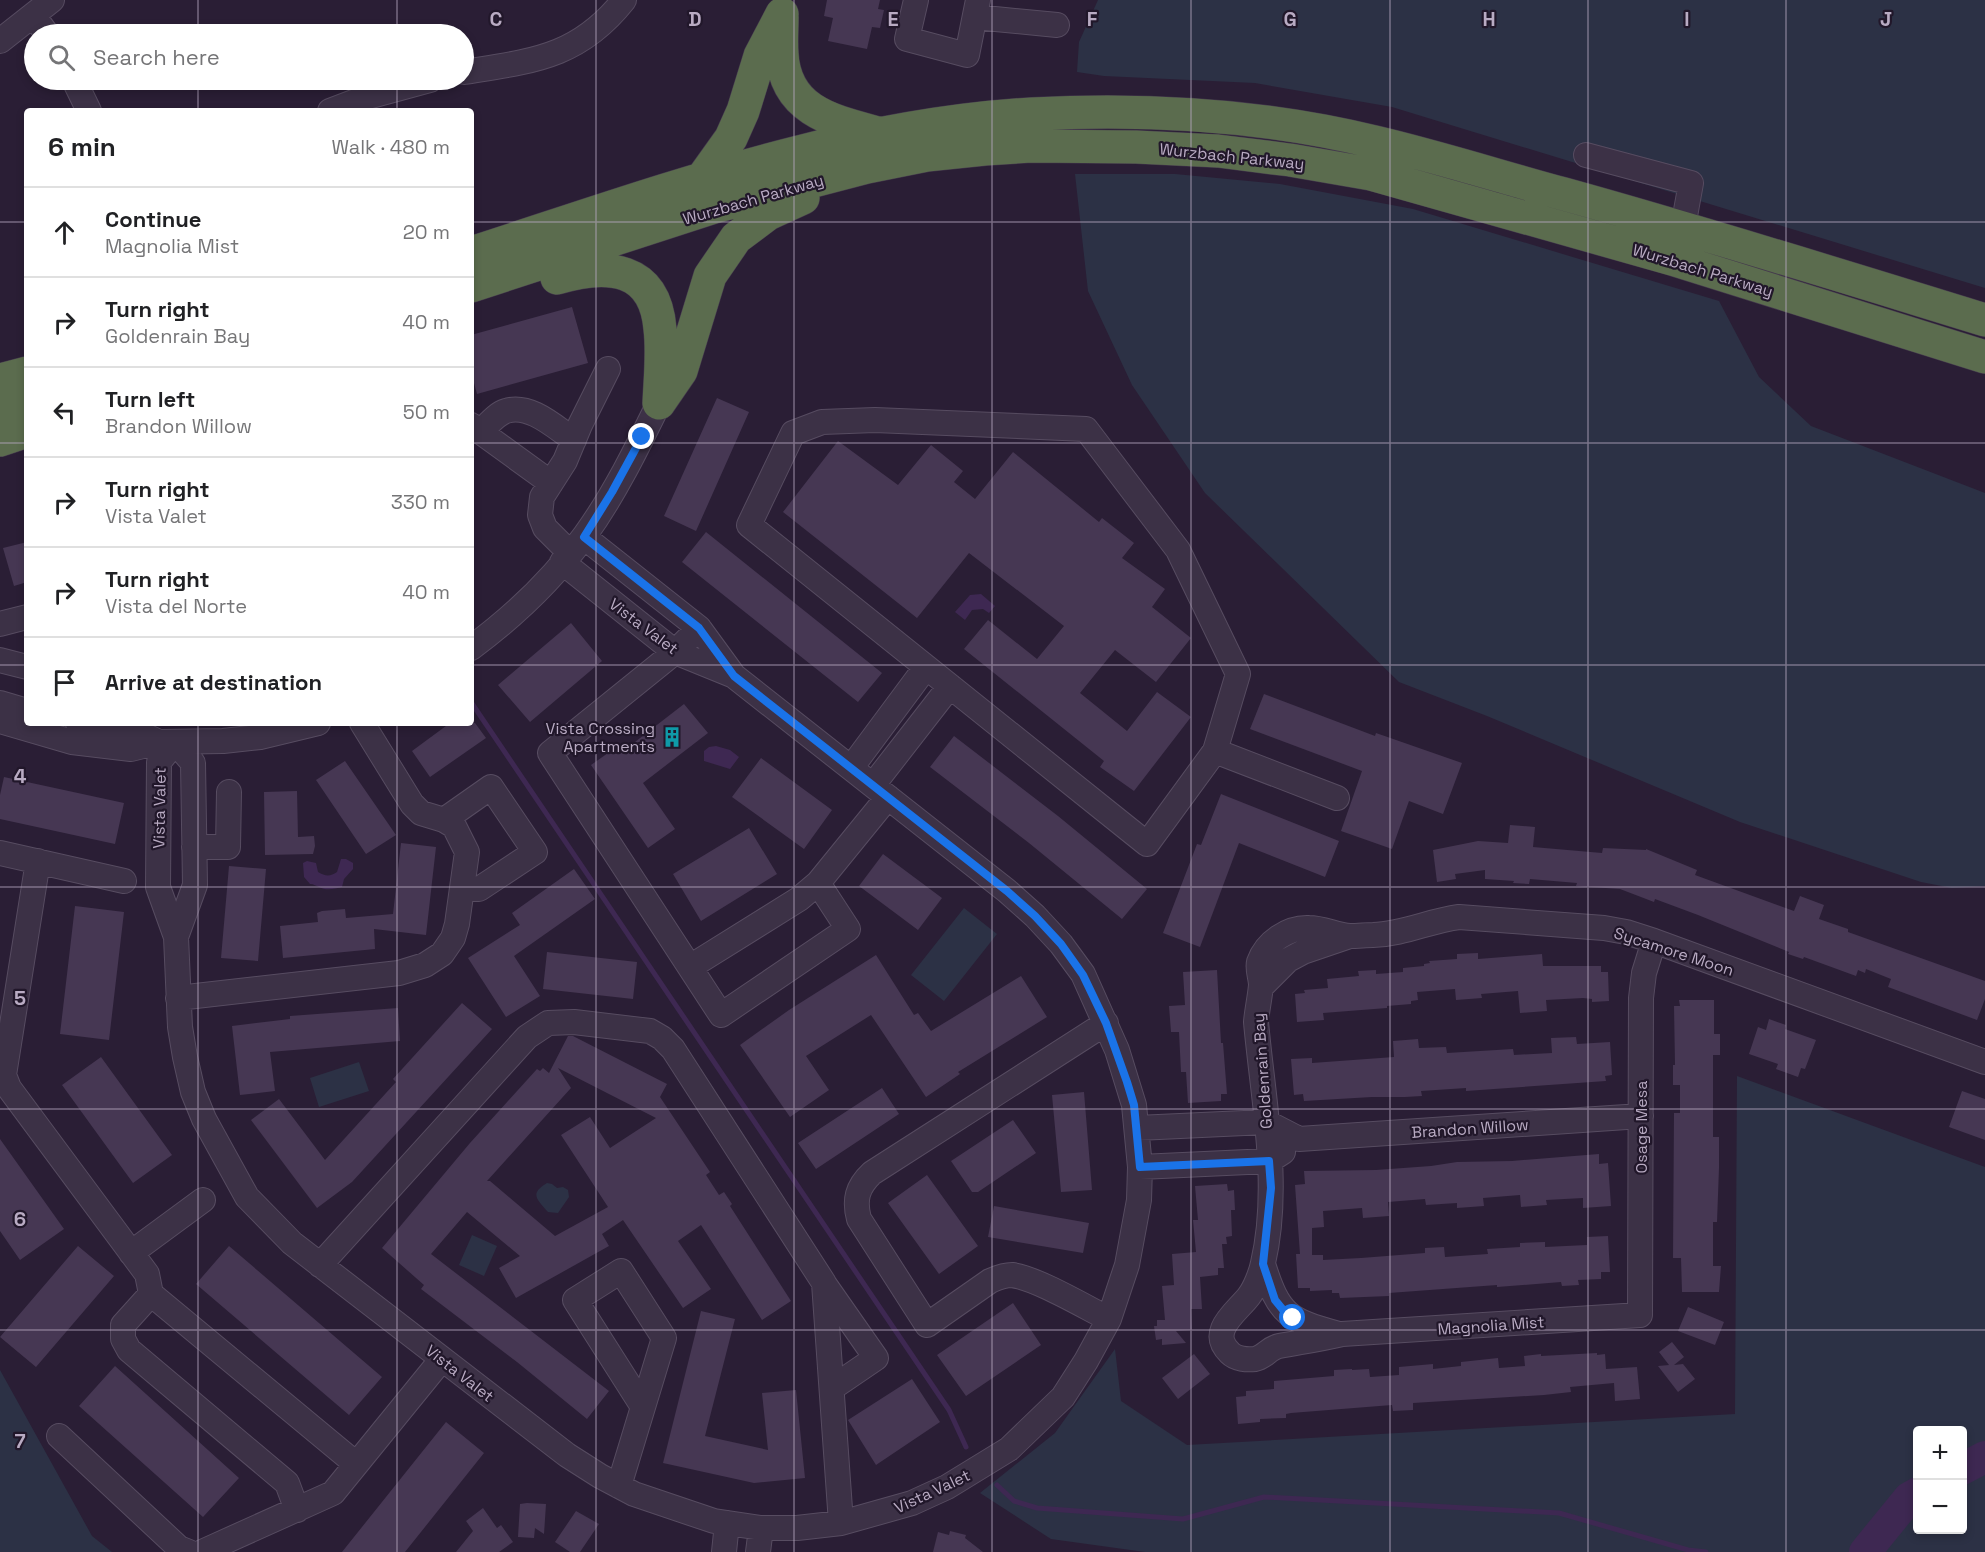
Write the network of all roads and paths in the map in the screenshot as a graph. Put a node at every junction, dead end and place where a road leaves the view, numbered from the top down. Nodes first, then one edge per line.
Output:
1 (624, 0) edge
2 (916, 0) edge
3 (784, 7) edge
4 (976, 8) edge
5 (44, 16) edge
6 (30, 24) edge
7 (1057, 26) dead end
8 (24, 27) edge
9 (0, 41) edge
10 (474, 70) edge
11 (79, 90) edge
12 (393, 90) edge
13 (88, 108) edge
14 (338, 108) edge
15 (880, 134) junction
16 (1594, 158) dead end
17 (867, 167) junction
18 (700, 180) junction
19 (1683, 227) junction
20 (474, 252) edge
21 (474, 285) edge
22 (474, 303) edge
23 (1985, 320) edge
24 (1985, 357) edge
25 (608, 369) dead end
26 (24, 374) edge
27 (0, 380) edge
28 (24, 400) edge
29 (659, 403) junction
30 (0, 408) edge
31 (476, 428) edge
32 (24, 432) edge
33 (0, 440) edge
34 (574, 440) junction
35 (551, 483) junction
36 (572, 550) junction
37 (24, 618) edge
38 (0, 624) edge
39 (699, 628) junction
40 (474, 646) edge
41 (675, 652) junction
42 (0, 660) edge
43 (24, 666) edge
44 (926, 667) junction
45 (734, 676) junction
46 (950, 686) junction
47 (0, 703) edge
48 (24, 710) edge
49 (0, 721) edge
50 (102, 726) edge
51 (306, 726) edge
52 (364, 726) edge
53 (170, 736) edge
54 (1215, 751) junction
55 (851, 768) junction
56 (880, 791) junction
57 (229, 792) dead end
58 (1337, 798) dead end
59 (444, 820) junction
60 (194, 847) junction
61 (0, 853) edge
62 (38, 861) junction
63 (124, 881) dead end
64 (818, 883) junction
65 (462, 888) junction
66 (176, 937) junction
67 (1654, 941) junction
68 (690, 967) junction
69 (1261, 987) joint
70 (178, 998) junction
71 (1106, 1023) junction
72 (1985, 1062) edge
73 (5, 1091) edge
74 (1641, 1116) junction
75 (1266, 1122) junction
76 (1198, 1125) junction
77 (1137, 1128) junction
78 (1299, 1139) junction
79 (1269, 1161) junction
80 (1199, 1165) junction
81 (1140, 1167) junction
82 (203, 1200) dead end
83 (131, 1253) junction
84 (1263, 1264) junction
85 (320, 1265) junction
86 (824, 1283) junction
87 (151, 1294) junction
88 (1640, 1315) joint
89 (1109, 1319) junction
90 (1342, 1334) junction
91 (442, 1359) junction
92 (832, 1388) junction
93 (643, 1407) junction
94 (59, 1436) dead end
95 (356, 1464) junction
96 (619, 1486) junction
97 (297, 1510) junction
98 (727, 1523) junction
99 (841, 1523) junction
100 (761, 1528) junction
101 (189, 1552) edge
102 (202, 1552) edge
103 (724, 1552) edge
104 (758, 1552) edge

1 - 10 street
2 - 4 street
3 - 15 highway
3 - 18 highway
4 - 7 street
5 - 6 street
8 - 9 street
11 - 13 street
12 - 14 street
15 - 18 highway, Wurzbach Parkway
15 - 19 highway, Wurzbach Parkway
16 - 19 street
17 - 21 highway, Wurzbach Parkway
17 - 24 highway, Wurzbach Parkway
17 - 29 highway
18 - 20 highway, Wurzbach Parkway
19 - 23 highway, Wurzbach Parkway
22 - 29 highway
25 - 34 street
26 - 27 highway
28 - 30 highway
29 - 36 street
31 - 34 street
31 - 35 street
32 - 33 highway
34 - 35 street
35 - 36 street
36 - 39 street, Vista Valet
36 - 40 street
36 - 41 street, Vista Valet
37 - 38 street
39 - 41 street
39 - 45 street, Vista Valet
41 - 45 street, Vista Valet
41 - 68 street
42 - 43 street
44 - 46 street
44 - 54 street
44 - 55 street
45 - 55 street, Vista Valet
46 - 54 street
46 - 56 street
47 - 48 street
49 - 53 street
50 - 53 street
51 - 53 street
52 - 59 street
53 - 60 street, Vista Valet
53 - 66 street, Vista Valet
54 - 58 street
55 - 56 street, Vista Valet
56 - 64 street
56 - 71 street, Vista Valet
57 - 60 street
59 - 65 street
59 - 65 street
60 - 66 street, Vista Valet
61 - 62 street
62 - 63 street
62 - 73 street
64 - 68 street
64 - 68 street
65 - 70 street
66 - 70 street, Vista Valet
67 - 69 street, Sycamore Moon
67 - 72 street, Sycamore Moon
67 - 74 street, Osage Mesa
69 - 75 street, Goldenrain Bay
70 - 85 street, Vista Valet
71 - 77 street, Vista Valet
71 - 89 street
73 - 83 street
74 - 78 street, Brandon Willow
74 - 88 street, Osage Mesa
75 - 76 street
75 - 78 street
75 - 79 street, Goldenrain Bay
76 - 77 street
76 - 80 street
77 - 81 street, Vista Valet
78 - 79 street
79 - 80 street
79 - 84 street, Goldenrain Bay
80 - 81 street
81 - 89 street, Vista Valet
82 - 83 street
83 - 87 street
84 - 90 street, Magnolia Mist
84 - 90 street, Magnolia Mist
85 - 86 street
85 - 91 street, Vista Valet
86 - 92 street
86 - 92 street
87 - 95 street
87 - 97 street
88 - 90 street, Magnolia Mist
89 - 99 street, Vista Valet
91 - 95 street
91 - 96 street, Vista Valet
92 - 99 street
93 - 93 street
93 - 96 street
94 - 101 street
95 - 97 street
96 - 98 street, Vista Valet
97 - 102 street
98 - 100 street, Vista Valet
98 - 103 street
99 - 100 street, Vista Valet
100 - 104 street

